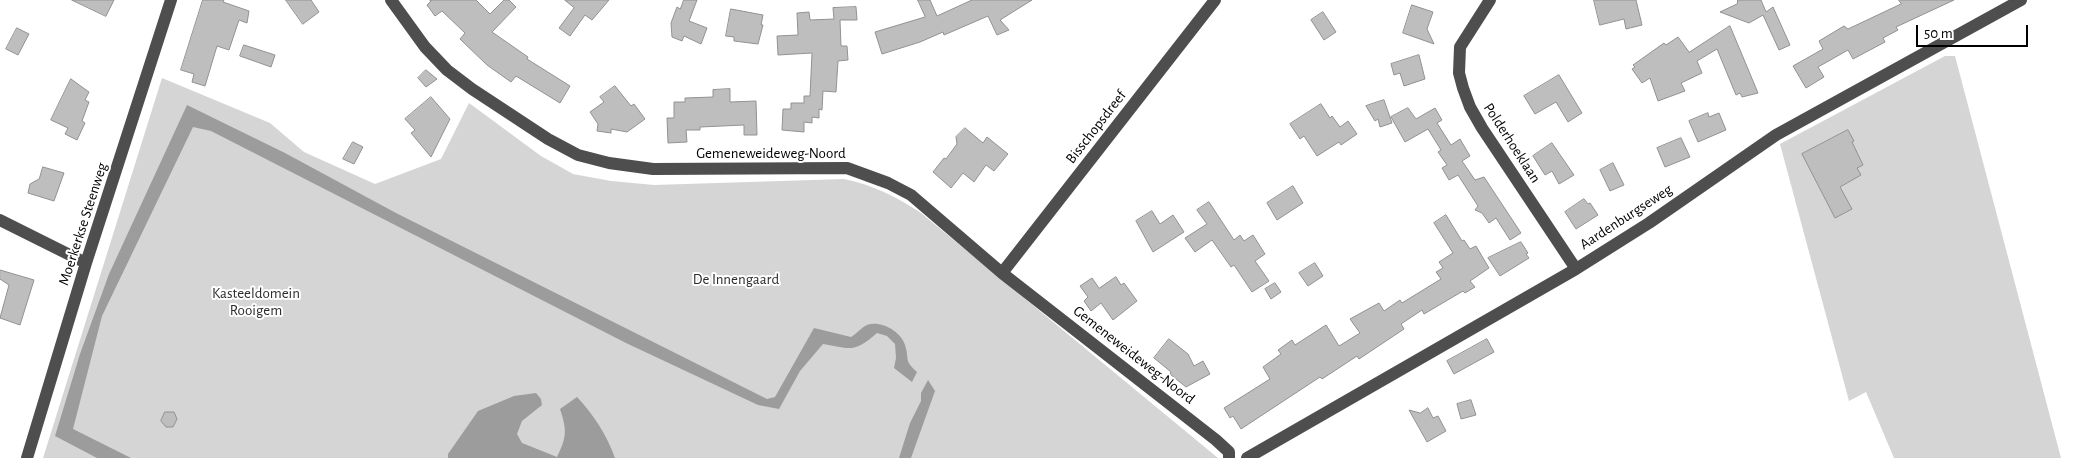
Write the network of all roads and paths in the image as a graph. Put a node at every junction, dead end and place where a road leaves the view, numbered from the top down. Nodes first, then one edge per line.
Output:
1 (172, 0) edge
2 (391, 0) edge
3 (1215, 0) edge
4 (1490, 0) edge
5 (2021, 0) edge
6 (0, 220) edge
7 (86, 263) junction
8 (1576, 269) junction
9 (1002, 273) junction
10 (26, 458) edge
11 (1229, 458) edge
12 (1247, 458) edge

1 - 7 street, Moerkerkse Steenweg
2 - 9 street, Gemeneweideweg-Noord
3 - 9 street, Bisschopsdreef
4 - 8 street, Polderhoeklaan
5 - 8 street, Aardenburgseweg
6 - 7 street
7 - 10 street, Moerkerkse Steenweg
8 - 12 street, Aardenburgseweg
9 - 11 street, Gemeneweideweg-Noord

